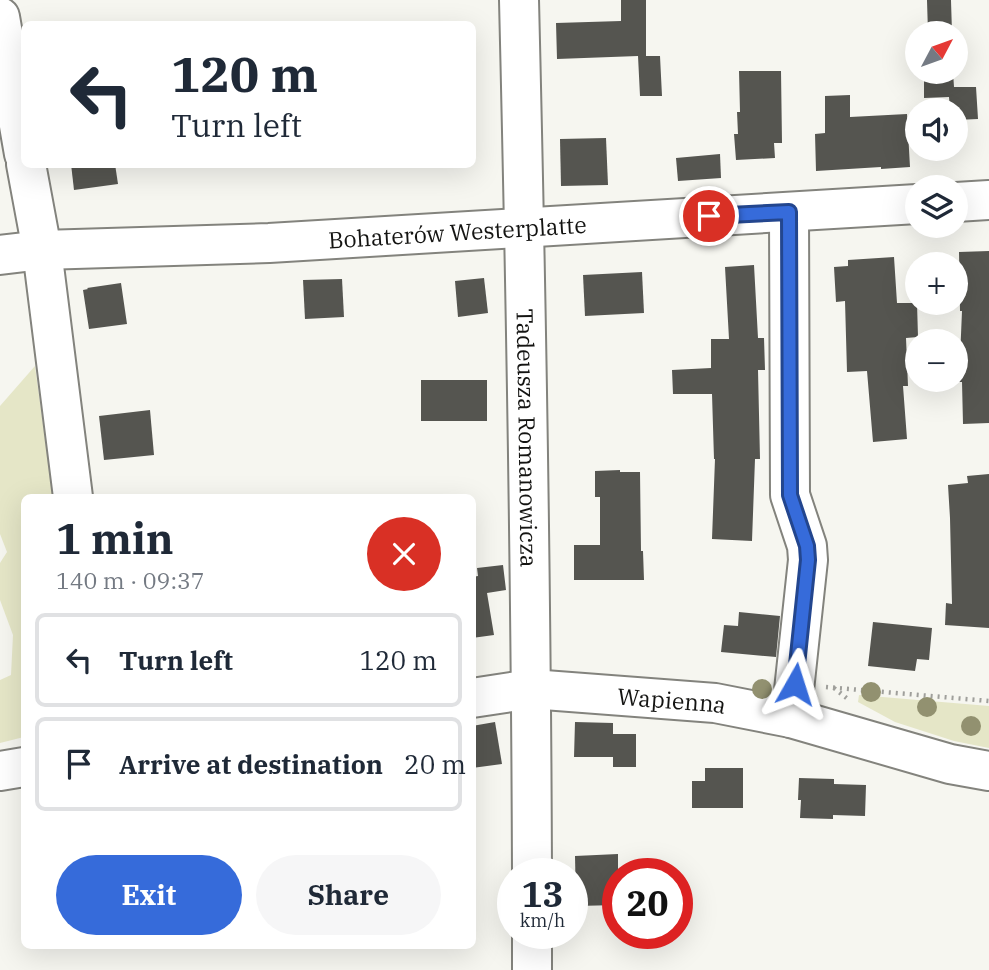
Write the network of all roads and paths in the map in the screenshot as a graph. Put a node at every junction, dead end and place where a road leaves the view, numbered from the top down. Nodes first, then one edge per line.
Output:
1 (520, 0) edge
2 (0, 18) edge
3 (21, 136) edge
4 (27, 168) edge
5 (989, 200) edge
6 (968, 201) edge
7 (905, 205) edge
8 (789, 212) junction
9 (525, 227) junction
10 (42, 250) junction
11 (0, 255) edge
12 (73, 494) edge
13 (833, 688) dead end
14 (531, 689) junction
15 (476, 697) edge
16 (989, 701) edge
17 (791, 718) junction
18 (21, 768) edge
19 (0, 771) edge
20 (989, 771) edge
21 (532, 858) edge
22 (532, 949) edge
23 (532, 970) edge

1 - 9 street, Tadeusza Romanowicza
2 - 3 street
4 - 10 street
5 - 6 street
7 - 8 street, Bohaterów Westerplatte
8 - 9 street, Bohaterów Westerplatte
8 - 17 street
9 - 10 street, Bohaterów Westerplatte
9 - 14 street, Tadeusza Romanowicza
10 - 11 street, Bohaterów Westerplatte
10 - 12 street
13 - 16 path
14 - 15 street, Wapienna
14 - 17 street, Wapienna
14 - 21 street, Tadeusza Romanowicza
17 - 20 street, Wapienna
18 - 19 street
22 - 23 street

